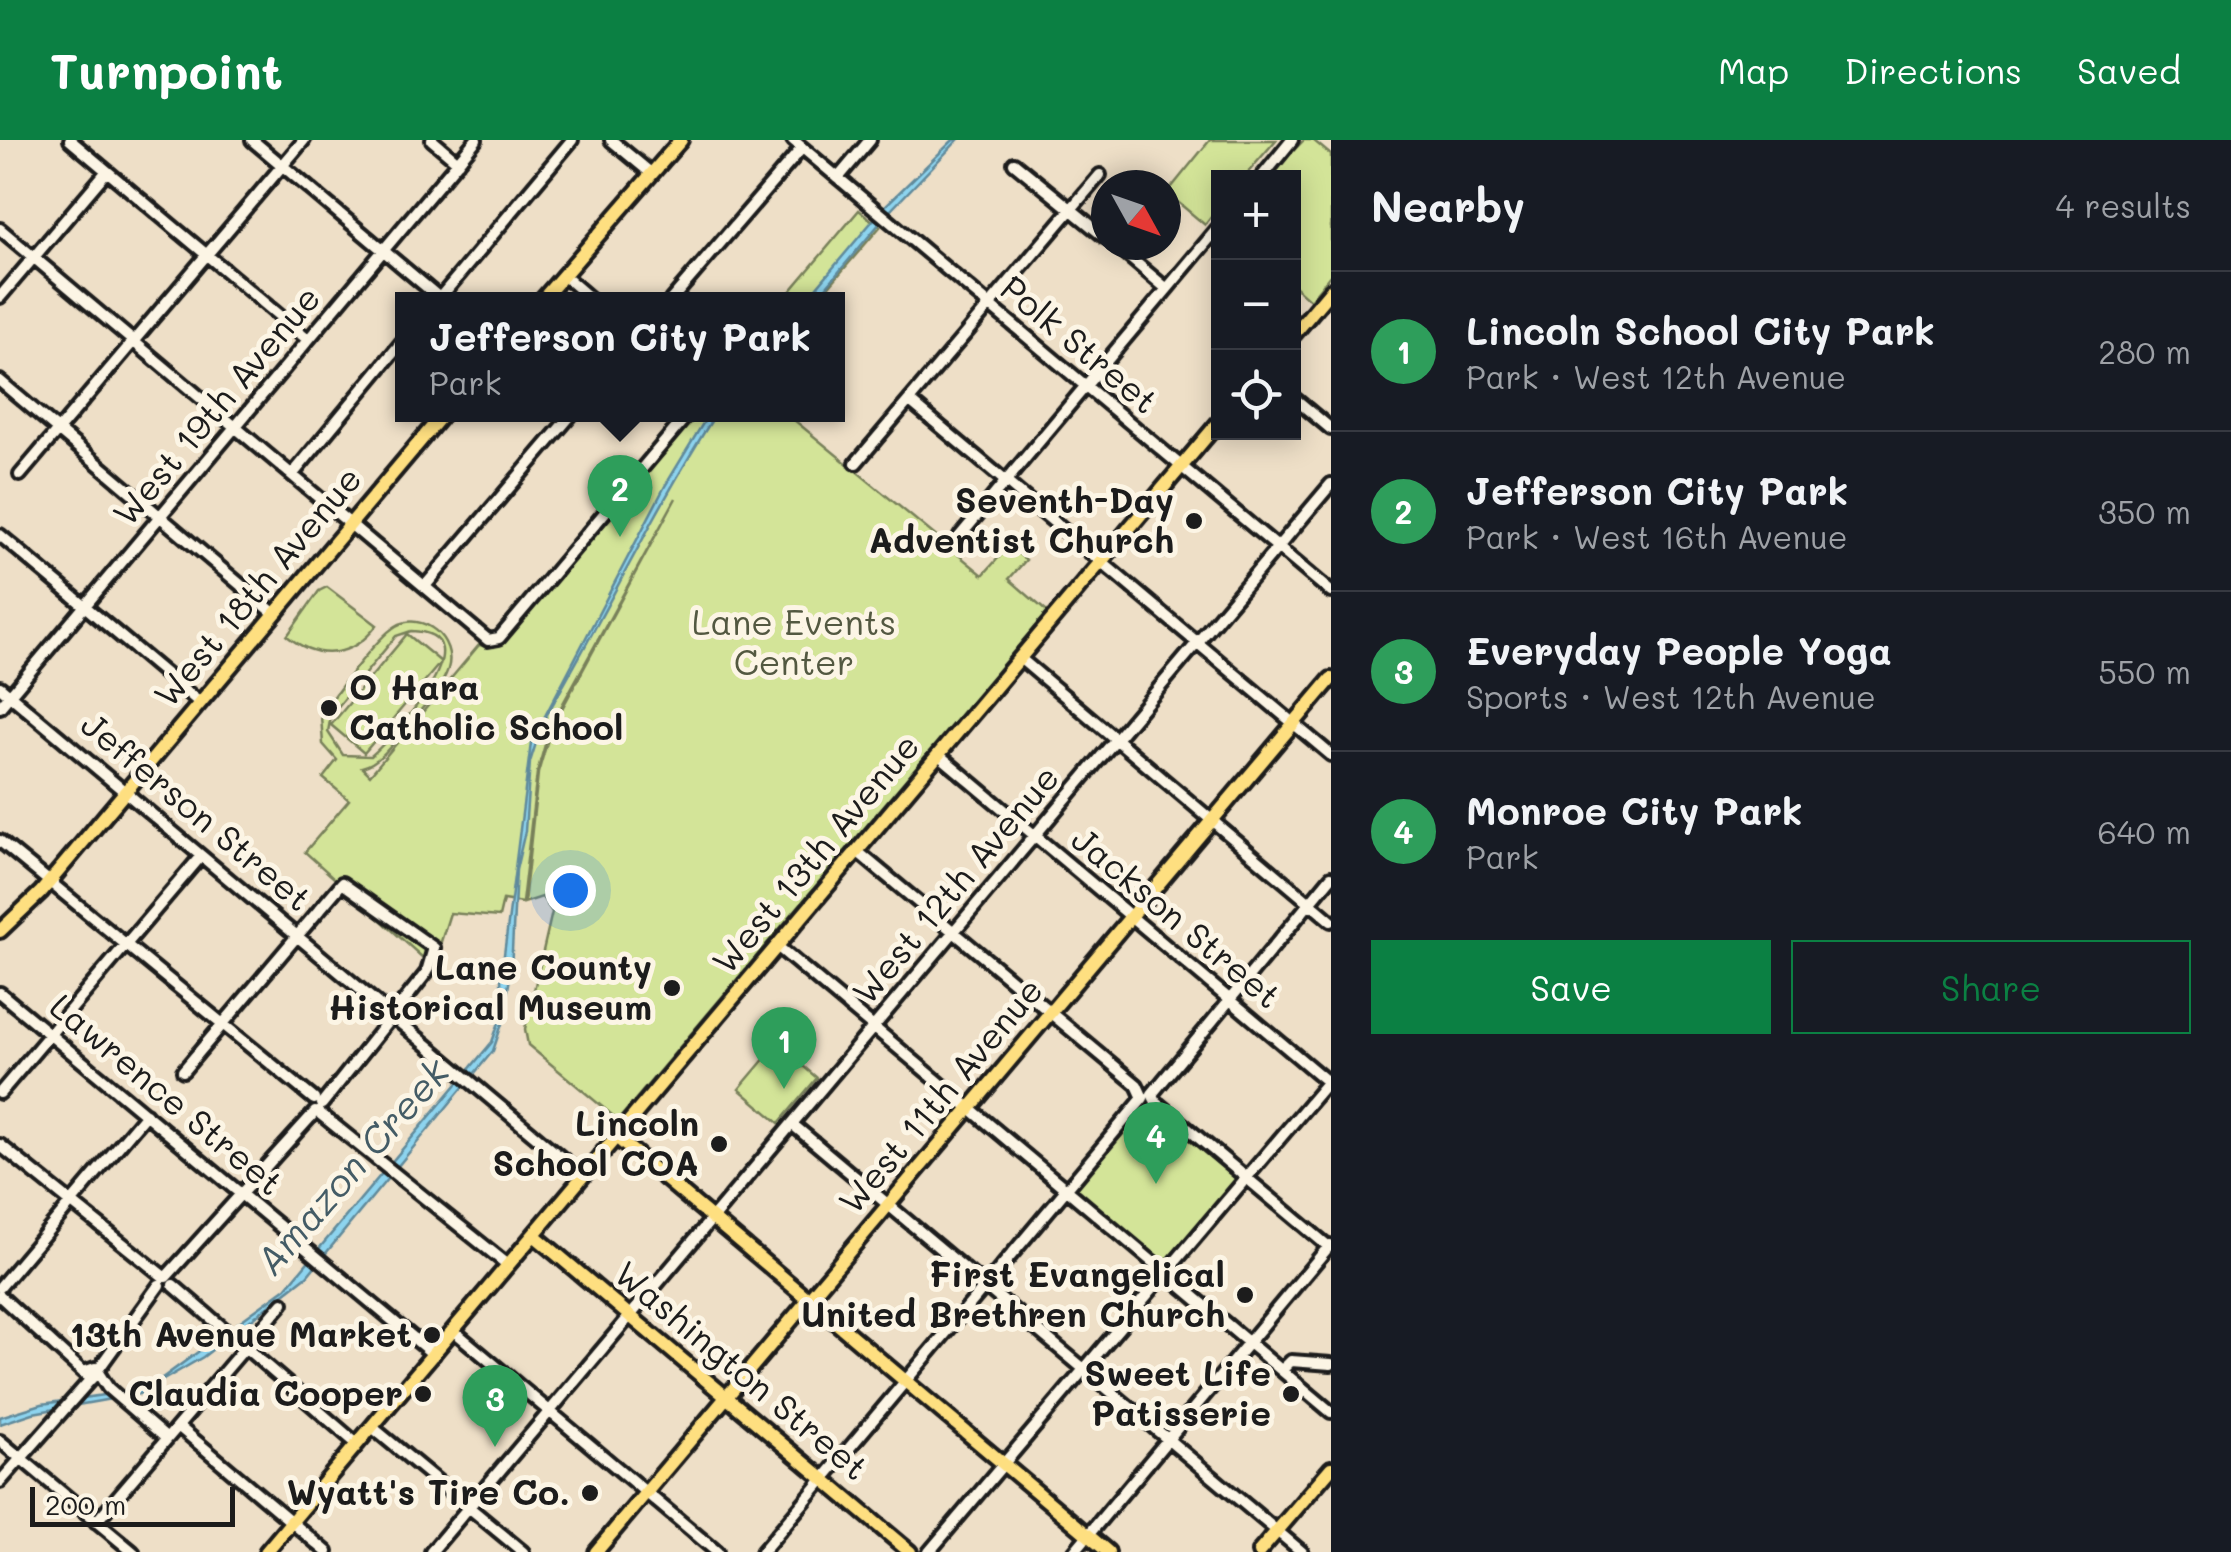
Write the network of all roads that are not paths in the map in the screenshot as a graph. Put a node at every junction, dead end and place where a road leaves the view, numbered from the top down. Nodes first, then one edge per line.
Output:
1 (70, 140) edge
2 (252, 140) edge
3 (304, 140) edge
4 (432, 140) edge
5 (476, 140) edge
6 (572, 140) edge
7 (611, 140) edge
8 (682, 140) edge
9 (870, 140) edge
10 (1292, 140) edge
11 (797, 144) edge
12 (458, 162) junction
13 (1014, 163) dead end
14 (282, 166) junction
15 (1267, 170) edge
16 (107, 171) junction
17 (652, 174) junction
18 (838, 178) junction
19 (1091, 187) edge
20 (1072, 210) junction
21 (1091, 226) edge
22 (0, 230) edge
23 (1211, 236) edge
24 (383, 250) junction
25 (207, 255) junction
26 (34, 258) junction
27 (1132, 260) edge
28 (563, 275) junction
29 (1166, 289) junction
30 (1331, 290) edge
31 (432, 292) edge
32 (446, 292) edge
33 (549, 292) edge
34 (583, 292) edge
35 (677, 292) edge
36 (0, 297) edge
37 (990, 306) junction
38 (1301, 326) edge
39 (308, 340) junction
40 (134, 342) junction
41 (395, 350) edge
42 (0, 381) edge
43 (1086, 386) junction
44 (910, 401) junction
45 (1301, 404) edge
46 (436, 422) edge
47 (565, 422) edge
48 (681, 422) edge
49 (235, 427) junction
50 (1331, 429) edge
51 (60, 432) junction
52 (1211, 432) edge
53 (856, 463) dead end
54 (1181, 466) junction
55 (20, 475) dead end
56 (292, 475) junction
57 (1005, 482) junction
58 (1331, 484) edge
59 (160, 516) junction
60 (350, 524) junction
61 (0, 536) edge
62 (960, 536) dead end
63 (1278, 548) junction
64 (1101, 562) junction
65 (425, 586) junction
66 (1331, 592) edge
67 (85, 606) junction
68 (275, 614) junction
69 (1198, 642) junction
70 (1021, 659) junction
71 (1331, 679) edge
72 (0, 687) edge
73 (10, 695) junction
74 (200, 703) junction
75 (0, 707) edge
76 (1293, 724) junction
77 (1115, 739) junction
78 (939, 755) junction
79 (1331, 755) edge
80 (125, 792) junction
81 (1212, 820) junction
82 (1034, 835) junction
83 (0, 840) edge
84 (858, 852) junction
85 (202, 856) junction
86 (1331, 877) edge
87 (50, 882) junction
88 (1310, 902) junction
89 (1131, 916) junction
90 (1331, 920) edge
91 (0, 931) edge
92 (954, 931) junction
93 (297, 935) junction
94 (126, 946) junction
95 (777, 946) junction
96 (0, 992) edge
97 (1228, 998) junction
98 (1050, 1012) junction
99 (391, 1014) junction
100 (221, 1026) junction
101 (873, 1027) junction
102 (50, 1034) junction
103 (184, 1071) dead end
104 (1330, 1081) edge
105 (0, 1093) edge
106 (1147, 1094) junction
107 (316, 1106) junction
108 (970, 1108) junction
109 (146, 1114) junction
110 (792, 1124) junction
111 (616, 1137) junction
112 (0, 1145) edge
113 (584, 1176) junction
114 (1246, 1178) junction
115 (1066, 1190) junction
116 (241, 1194) junction
117 (70, 1204) junction
118 (889, 1204) junction
119 (712, 1218) junction
120 (534, 1235) junction
121 (1330, 1245) edge
122 (508, 1265) junction
123 (1165, 1274) junction
124 (166, 1284) junction
125 (986, 1286) junction
126 (0, 1287) edge
127 (0, 1296) edge
128 (808, 1300) junction
129 (283, 1303) dead end
130 (630, 1316) junction
131 (454, 1332) junction
132 (1249, 1343) junction
133 (244, 1348) junction
134 (434, 1356) junction
135 (1331, 1364) edge
136 (1084, 1369) junction
137 (1282, 1370) junction
138 (91, 1373) junction
139 (905, 1381) junction
140 (726, 1397) junction
141 (550, 1411) junction
142 (1331, 1412) edge
143 (178, 1426) junction
144 (372, 1426) junction
145 (167, 1439) junction
146 (1168, 1440) junction
147 (0, 1441) edge
148 (357, 1444) junction
149 (20, 1458) junction
150 (1004, 1464) junction
151 (1331, 1468) edge
152 (823, 1480) junction
153 (0, 1482) edge
154 (646, 1492) junction
155 (469, 1507) junction
156 (291, 1521) junction
157 (96, 1522) junction
158 (1277, 1530) junction
159 (1088, 1535) junction
160 (133, 1552) edge
161 (266, 1552) edge
162 (328, 1552) edge
163 (431, 1552) edge
164 (523, 1552) edge
165 (596, 1552) edge
166 (717, 1552) edge
167 (762, 1552) edge
168 (910, 1552) edge
169 (929, 1552) edge
170 (1074, 1552) edge
171 (1108, 1552) edge
172 (1259, 1552) edge
173 (1302, 1552) edge

1 - 16 street
2 - 14 street
3 - 14 street
4 - 12 street
5 - 12 street, West 19th Avenue
6 - 32 street
7 - 17 street
8 - 17 main road
9 - 18 street
10 - 15 street
11 - 18 street, Polk Street
11 - 35 street
12 - 24 street, West 19th Avenue
13 - 20 street
14 - 24 street
14 - 25 street
16 - 25 street
16 - 26 street
17 - 28 main road
18 - 37 street, Polk Street
19 - 20 street
20 - 21 street
20 - 37 street
22 - 26 street
23 - 29 street
24 - 31 street
24 - 39 street, West 19th Avenue
25 - 39 street
25 - 40 street
26 - 36 street
26 - 40 street
27 - 29 street
28 - 33 main road
28 - 34 street
29 - 43 street
30 - 38 main road
37 - 43 street, Polk Street
37 - 44 street
39 - 49 street, West 19th Avenue
40 - 49 street
40 - 51 street
41 - 56 street
42 - 51 street
43 - 54 street, Polk Street
43 - 57 street
44 - 53 street
44 - 57 street
45 - 50 street
46 - 60 main road, West 18th Avenue
47 - 65 street
48 - 65 street
49 - 56 street
49 - 59 street, West 19th Avenue
51 - 55 street
51 - 59 street
52 - 54 main road, West 13th Avenue
54 - 63 street, Polk Street
54 - 64 main road, West 13th Avenue
56 - 60 street
57 - 62 street
57 - 64 street
58 - 63 street, West 12th Avenue
59 - 67 street, West 19th Avenue
59 - 68 street
60 - 65 street
60 - 68 main road, West 18th Avenue
61 - 67 street
63 - 66 street, Polk Street
63 - 69 street, West 12th Avenue
64 - 69 street
64 - 70 main road, West 13th Avenue
67 - 73 street, West 19th Avenue
67 - 74 street
68 - 74 main road, West 18th Avenue
69 - 76 street
69 - 77 street, West 12th Avenue
70 - 77 street
70 - 78 main road, West 13th Avenue
71 - 76 main road, West 11th Avenue
72 - 73 street, Jefferson Street
73 - 75 street, West 19th Avenue
73 - 80 street, Jefferson Street
74 - 80 main road, West 18th Avenue
76 - 79 street
76 - 81 main road, West 11th Avenue
77 - 81 street
77 - 82 street, West 12th Avenue
78 - 82 street, Jackson Street
78 - 84 main road, West 13th Avenue
80 - 85 street, Jefferson Street
80 - 87 main road, West 18th Avenue
81 - 88 street
81 - 89 main road, West 11th Avenue
82 - 89 street, Jackson Street
82 - 92 street, West 12th Avenue
83 - 87 street
84 - 92 street
84 - 95 main road, West 13th Avenue
85 - 93 street, Jefferson Street
85 - 94 street
86 - 88 street
87 - 91 main road, West 18th Avenue
87 - 94 street
88 - 90 street
88 - 97 street
89 - 97 street, Jackson Street
89 - 98 main road, West 11th Avenue
92 - 98 street
92 - 101 street, West 12th Avenue
93 - 99 street, Jefferson Street
93 - 99 street
93 - 100 street
94 - 100 street
94 - 102 street
95 - 101 street
95 - 111 main road, West 13th Avenue
96 - 102 street, Lawrence Street
97 - 104 street, Jackson Street
97 - 106 street
98 - 106 street
98 - 108 main road, West 11th Avenue
99 - 107 street
99 - 113 street, Jefferson Street
100 - 103 street
100 - 107 street
101 - 108 street
101 - 110 street, West 12th Avenue
102 - 105 street
102 - 109 street, Lawrence Street
104 - 114 street
106 - 114 street
106 - 115 street
107 - 116 street
107 - 122 street
108 - 115 street
108 - 118 main road, West 11th Avenue
109 - 116 street, Lawrence Street
109 - 117 street
110 - 118 street
110 - 119 street, West 12th Avenue
111 - 113 main road, West 13th Avenue
111 - 119 main road
112 - 117 street
113 - 120 main road, West 13th Avenue
114 - 121 street
114 - 123 street
115 - 123 street
115 - 125 street
116 - 124 street
116 - 134 street, Lawrence Street
117 - 124 street
117 - 126 street
118 - 125 street
118 - 128 main road, West 11th Avenue
119 - 128 main road
119 - 130 street, West 12th Avenue
120 - 122 main road, West 13th Avenue
120 - 130 main road, Washington Street
121 - 132 street
122 - 131 main road, West 13th Avenue
123 - 132 street
123 - 136 street
124 - 133 street
124 - 138 street
125 - 136 street
125 - 139 street
127 - 138 street
128 - 139 main road
128 - 140 main road, West 11th Avenue
129 - 133 street
130 - 140 main road, Washington Street
130 - 141 street, West 12th Avenue
131 - 134 main road, West 13th Avenue
131 - 141 street
132 - 137 street
132 - 146 street
133 - 143 street
133 - 148 street
134 - 144 main road, West 13th Avenue
135 - 137 street
136 - 146 street
136 - 150 street
137 - 142 street
138 - 145 street
138 - 149 street
139 - 150 main road
139 - 152 street
140 - 152 main road, Washington Street
140 - 154 main road, West 11th Avenue
141 - 154 street
141 - 155 street, West 12th Avenue
143 - 145 street
143 - 156 street
144 - 148 main road, West 13th Avenue
144 - 155 street
145 - 157 street
146 - 158 street
146 - 159 street
147 - 149 street
148 - 156 main road, West 13th Avenue
149 - 153 street
149 - 157 street
150 - 159 main road
150 - 169 street
151 - 158 main road
152 - 167 street
152 - 168 main road, Washington Street
154 - 165 main road, West 11th Avenue
154 - 166 street
155 - 163 street, West 12th Avenue
155 - 164 street
156 - 161 main road, West 13th Avenue
156 - 162 street
157 - 160 street
158 - 172 main road
158 - 173 street
159 - 170 street
159 - 171 main road

